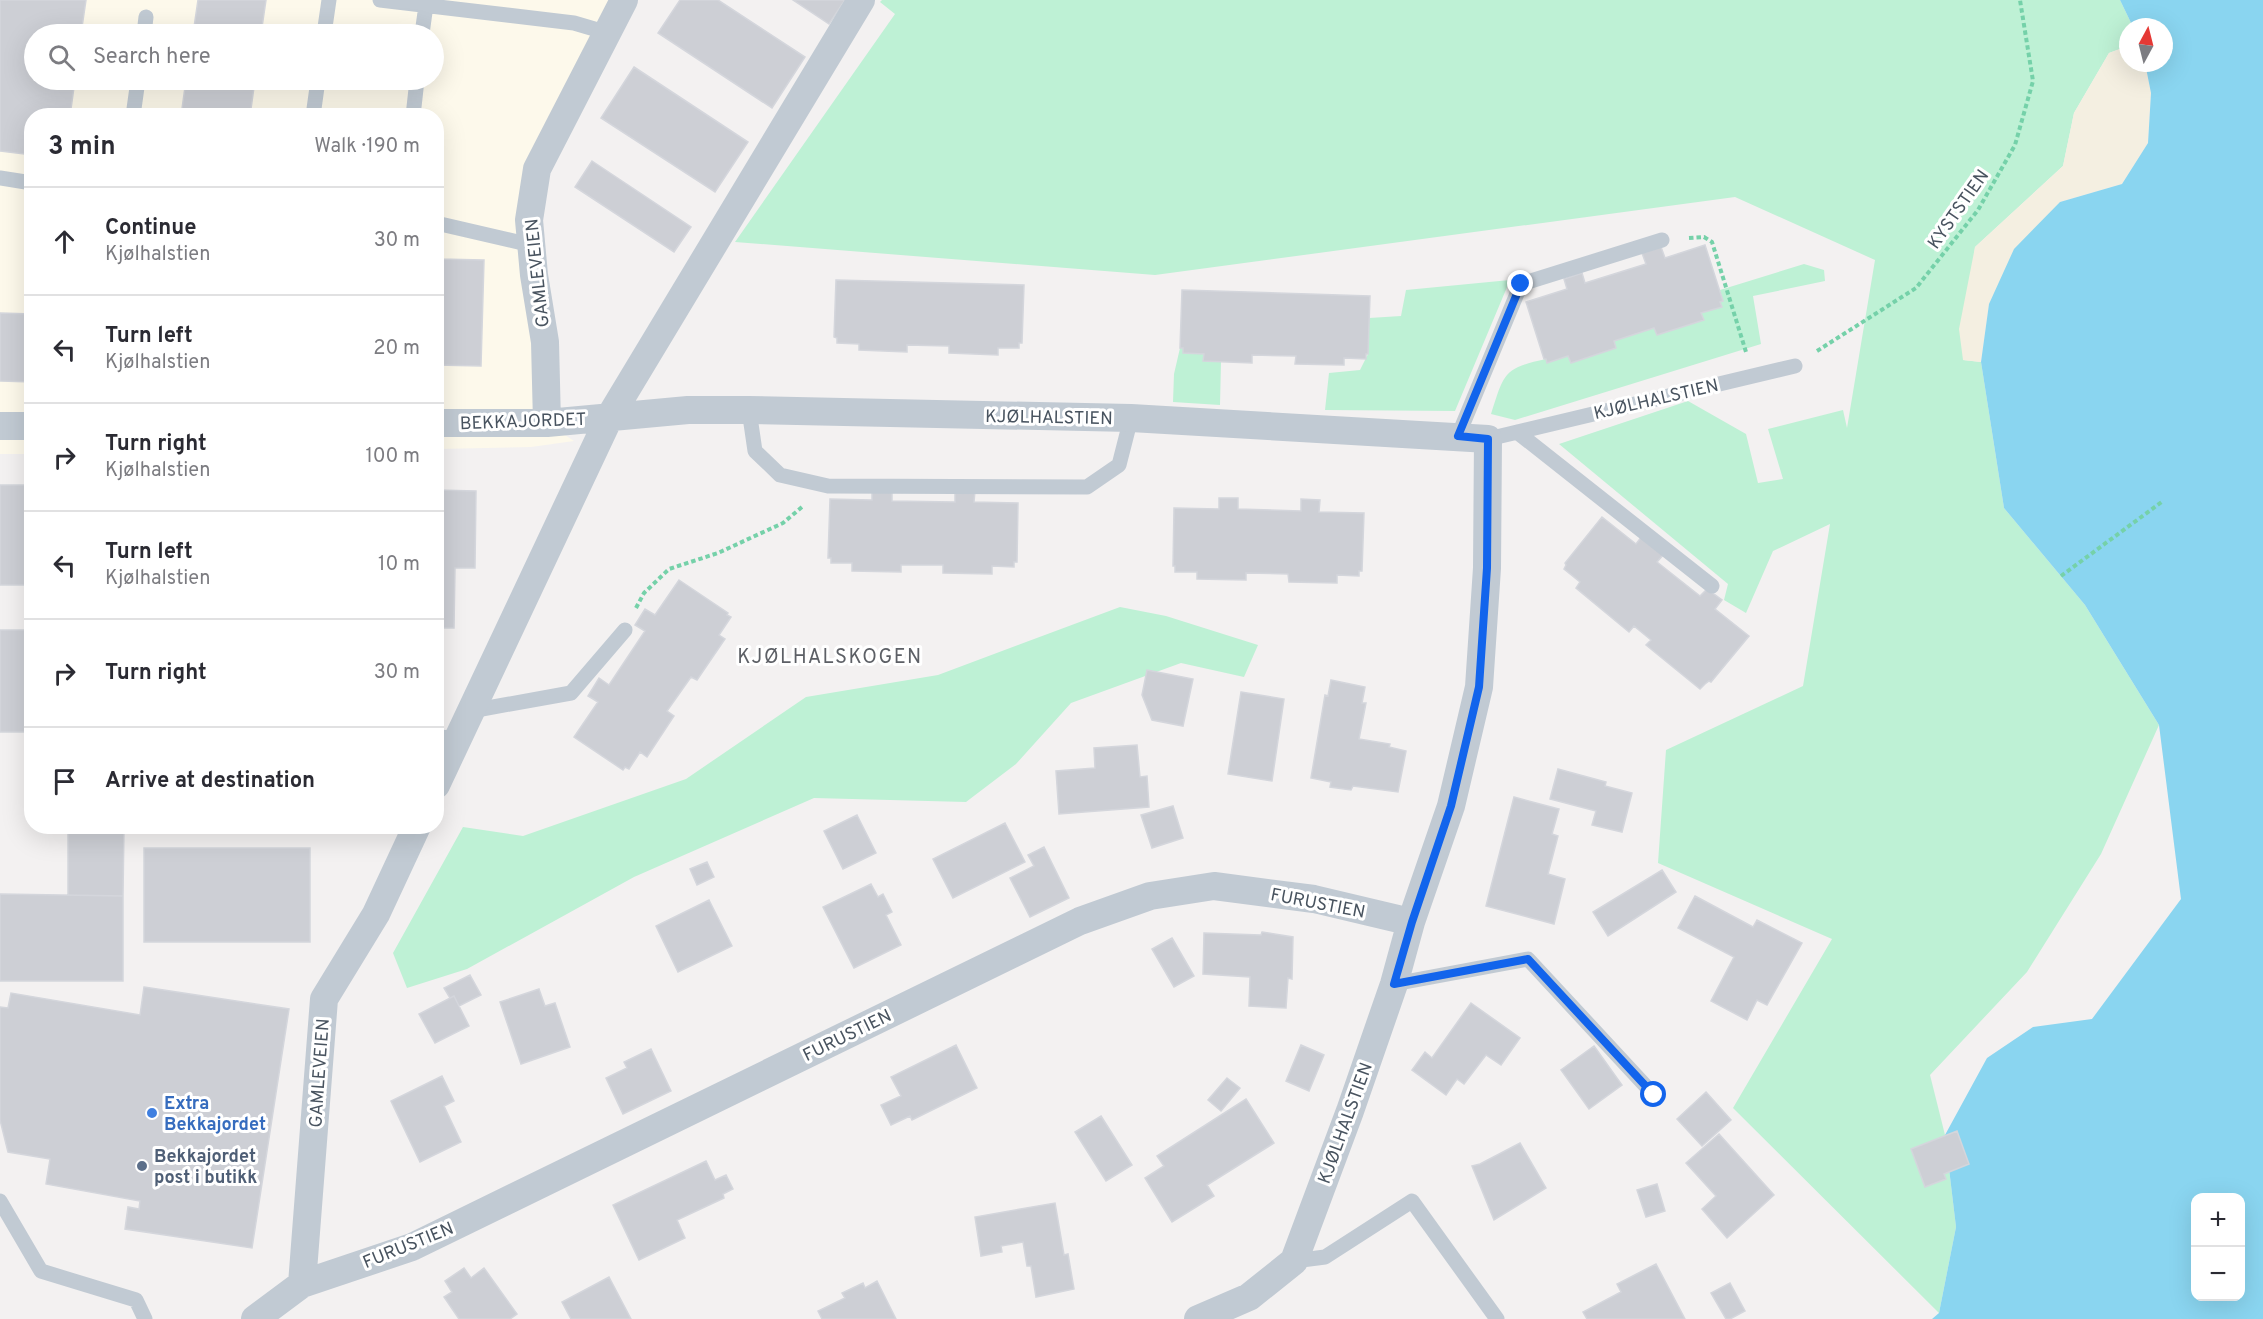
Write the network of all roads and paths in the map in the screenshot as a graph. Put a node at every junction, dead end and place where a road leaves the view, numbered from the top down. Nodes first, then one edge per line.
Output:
1 (329, 0) edge
2 (380, 0) edge
3 (624, 0) edge
4 (861, 0) edge
5 (2020, 0) edge
6 (426, 5) junction
7 (146, 17) dead end
8 (145, 24) edge
9 (325, 24) edge
10 (423, 24) edge
11 (608, 33) junction
12 (137, 90) edge
13 (317, 90) edge
14 (416, 90) edge
15 (134, 108) edge
16 (314, 108) edge
17 (414, 108) edge
18 (0, 178) edge
19 (24, 182) edge
20 (444, 225) edge
21 (1662, 240) joint
22 (531, 245) junction
23 (1795, 366) joint
24 (1754, 375) junction
25 (749, 410) junction
26 (609, 418) junction
27 (1131, 418) junction
28 (444, 423) edge
29 (547, 423) junction
30 (0, 426) edge
31 (24, 426) edge
32 (1517, 432) junction
33 (1458, 436) junction
34 (1488, 439) junction
35 (828, 486) junction
36 (2163, 501) dead end
37 (2061, 576) dead end
38 (1712, 586) dead end
39 (625, 630) joint
40 (471, 711) junction
41 (448, 737) edge
42 (444, 753) edge
43 (413, 834) edge
44 (1412, 922) junction
45 (1394, 984) junction
46 (1654, 1095) dead end
47 (0, 1201) edge
48 (1294, 1261) junction
49 (302, 1284) junction
50 (145, 1319) edge
51 (255, 1319) edge
52 (1198, 1319) edge
53 (1497, 1319) edge

1 - 9 lane
2 - 6 lane
3 - 11 street, GAMLEVEIEN
4 - 26 street
5 - 23 path, KYSTSTIEN
6 - 10 lane
6 - 11 lane
7 - 8 lane
11 - 22 street, GAMLEVEIEN
12 - 15 lane
13 - 16 lane
14 - 17 lane
18 - 19 lane
20 - 22 lane
21 - 24 path
21 - 33 lane
22 - 29 street, GAMLEVEIEN
23 - 24 lane, KJØLHALSTIEN
24 - 32 lane, KJØLHALSTIEN
25 - 26 street, KJØLHALSTIEN
25 - 27 street, KJØLHALSTIEN
25 - 35 lane
26 - 29 street, BEKKAJORDET
26 - 40 street
27 - 33 street, KJØLHALSTIEN
27 - 35 lane
28 - 29 street, BEKKAJORDET
30 - 31 street
32 - 34 lane, KJØLHALSTIEN
32 - 38 lane
33 - 34 street, KJØLHALSTIEN
34 - 44 street, KJØLHALSTIEN
35 - 39 path
36 - 37 path
39 - 40 lane
40 - 41 street
41 - 42 street
43 - 49 street, GAMLEVEIEN
44 - 45 street, KJØLHALSTIEN
44 - 49 street, FURUSTIEN
45 - 46 lane
45 - 48 street, KJØLHALSTIEN
47 - 50 lane
48 - 52 street
48 - 53 lane
49 - 51 street

